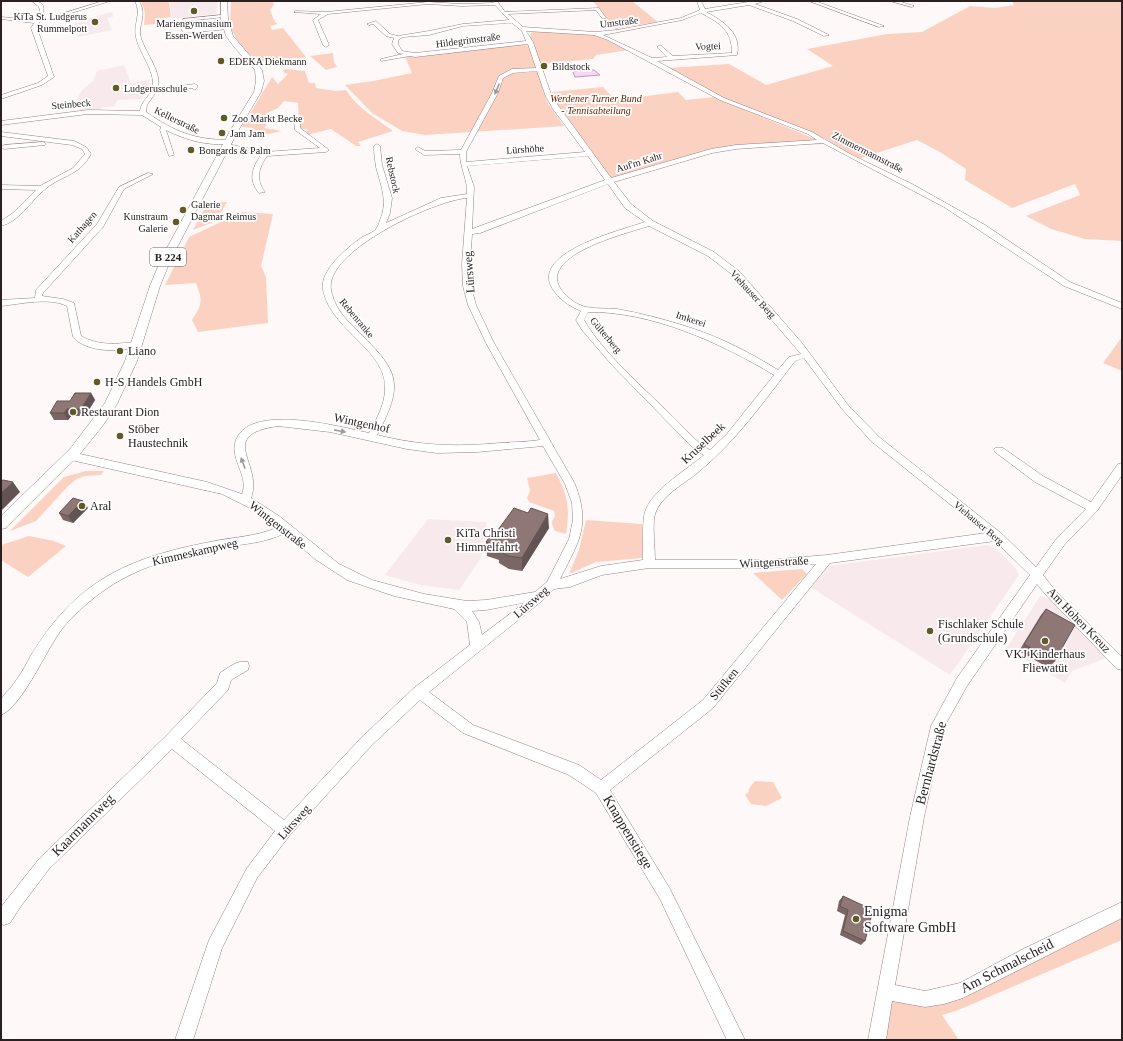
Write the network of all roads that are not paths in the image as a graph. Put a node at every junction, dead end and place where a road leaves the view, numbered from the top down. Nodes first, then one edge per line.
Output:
1 (34, 1) edge
2 (108, 1) edge
3 (137, 1) edge
4 (224, 1) edge
5 (699, 1) edge
6 (762, 1) edge
7 (811, 1) edge
8 (892, 1) edge
9 (428, 2) edge
10 (496, 2) edge
11 (750, 3) junction
12 (912, 6) dead end
13 (296, 12) dead end
14 (703, 12) junction
15 (504, 13) junction
16 (63, 14) dead end
17 (326, 14) junction
18 (222, 16) junction
19 (604, 17) dead end
20 (2, 18) edge
21 (514, 21) junction
22 (36, 22) junction
23 (368, 24) dead end
24 (881, 26) dead end
25 (226, 28) junction
26 (523, 29) junction
27 (595, 34) junction
28 (826, 35) dead end
29 (398, 37) junction
30 (530, 42) junction
31 (326, 45) dead end
32 (660, 47) dead end
33 (408, 55) junction
34 (672, 58) junction
35 (384, 60) dead end
36 (651, 60) junction
37 (539, 69) junction
38 (195, 88) dead end
39 (154, 91) junction
40 (1, 97) edge
41 (144, 113) junction
42 (297, 121) dead end
43 (1, 123) edge
44 (164, 126) junction
45 (1, 134) edge
46 (63, 140) junction
47 (824, 141) junction
48 (229, 144) junction
49 (377, 146) dead end
50 (4, 147) dead end
51 (418, 149) dead end
52 (463, 152) junction
53 (265, 154) junction
54 (589, 154) junction
55 (171, 155) dead end
56 (463, 164) junction
57 (150, 174) dead end
58 (609, 181) junction
59 (1, 187) edge
60 (42, 188) junction
61 (261, 192) dead end
62 (471, 196) junction
63 (650, 223) junction
64 (1, 224) edge
65 (379, 230) junction
66 (468, 232) junction
67 (43, 300) junction
68 (1, 303) edge
69 (1122, 306) edge
70 (586, 310) junction
71 (136, 345) junction
72 (806, 355) junction
73 (780, 375) junction
74 (371, 438) junction
75 (546, 442) junction
76 (998, 450) dead end
77 (710, 454) junction
78 (71, 456) junction
79 (1122, 467) edge
80 (245, 499) junction
81 (1092, 508) junction
82 (1, 524) edge
83 (285, 528) junction
84 (997, 536) junction
85 (827, 559) junction
86 (649, 564) junction
87 (1037, 575) junction
88 (551, 585) junction
89 (539, 597) junction
90 (456, 604) junction
91 (476, 646) junction
92 (1122, 665) edge
93 (243, 666) dead end
94 (419, 692) junction
95 (1, 709) edge
96 (170, 740) junction
97 (601, 788) junction
98 (285, 830) junction
99 (1122, 910) edge
100 (4, 917) dead end
101 (887, 992) junction
102 (184, 1040) edge
103 (736, 1040) edge
104 (878, 1040) edge

1 - 22 street
2 - 16 street
3 - 39 street, Kellerstraße
4 - 18 main road, B 224
5 - 14 street
6 - 11 street, Umstraße
7 - 24 street
8 - 12 street
9 - 10 street
9 - 17 street
10 - 15 street, Viehauser Berg
11 - 14 street, Umstraße
11 - 28 street
13 - 17 street
14 - 27 street, Umstraße
14 - 34 street, Vogtei
15 - 19 street
15 - 21 street, Viehauser Berg
17 - 31 street
18 - 25 main road, B 224
18 - 25 street
20 - 22 street
21 - 26 street, Viehauser Berg
21 - 29 street, Hildegrimstraße
22 - 40 street
23 - 29 street
25 - 48 main road, B 224
26 - 27 street, Umstraße
26 - 30 street, Viehauser Berg
27 - 36 street, Zimmermannstraße
29 - 33 street
30 - 33 street, Hildegrimstraße
30 - 37 street, Viehauser Berg
32 - 34 street
33 - 35 street, Hildegrimstraße
34 - 36 street, Vogtei
36 - 47 street, Zimmermannstraße
37 -> 52 street, Lürsweg
37 - 54 street, Viehauser Berg
38 - 39 street, Kellerstraße
39 - 41 street, Kellerstraße
41 - 43 street, Steinbeck
41 - 44 street, Kellerstraße
42 - 53 street, Kellerstraße
44 - 48 street, Kellerstraße
44 - 55 street
45 - 46 street
46 - 50 street
46 - 60 street
47 - 58 street, Auf'm Kahr
47 - 69 street, Zimmermannstraße
48 - 53 street, Kellerstraße
48 - 71 main road, B 224
49 - 65 street, Rebstock
51 - 52 street
52 - 56 street, Lürsweg
53 - 61 street
54 - 56 street, Lürshöhe
54 - 58 street, Viehauser Berg
56 - 62 street, Lürsweg
57 - 67 street, Kathagen
58 - 63 street, Viehauser Berg
58 - 66 street, Auf'm Kahr
59 - 60 street
60 - 64 street
62 - 65 street, Rebenranke
62 - 66 street, Lürsweg
63 - 70 street, Gülterberg
63 - 72 street, Viehauser Berg
65 - 74 street, Rebenranke
66 - 75 street, Lürsweg
67 - 68 street
67 - 71 street
70 - 73 street, Imkerei
70 - 77 street, Gülterberg
71 - 78 main road, B 224
72 - 73 street, Kruselbeek
72 - 84 street, Viehauser Berg
73 - 77 street, Kruselbeek
74 - 75 street, Wintgenhof
80 -> 74 street, Wintgenhof
75 - 88 street, Lürsweg
76 - 81 street
77 - 86 street, Kruselbeek
78 - 80 street, Wintgenstraße
78 - 82 main road, B 224
79 - 81 street, Bernhardstraße
80 - 83 street, Wintgenstraße
81 - 87 street, Bernhardstraße
83 - 90 street, Wintgenstraße
83 - 95 street, Kimmeskampweg
84 - 85 street, Wintgenstraße
84 - 87 street, Viehauser Berg
85 - 86 street, Wintgenstraße
85 - 97 street, Stüfken
86 - 88 street, Wintgenstraße
87 - 92 street, Am Hohen Kreuz
87 - 101 street, Bernhardstraße
88 - 89 street, Lürsweg
89 - 90 street, Wintgenstraße
89 - 91 street, Lürsweg
90 - 91 street, Wintgenstraße
91 - 94 street, Lürsweg
93 - 96 street, Kaarmannweg
94 - 97 street, Knappenstiege
94 - 98 street, Lürsweg
96 - 98 street
96 - 100 street, Kaarmannweg
97 - 103 street, Knappenstiege
98 - 102 street, Lürsweg
99 - 101 street, Am Schmalscheid
101 - 104 street, Bernhardstraße

